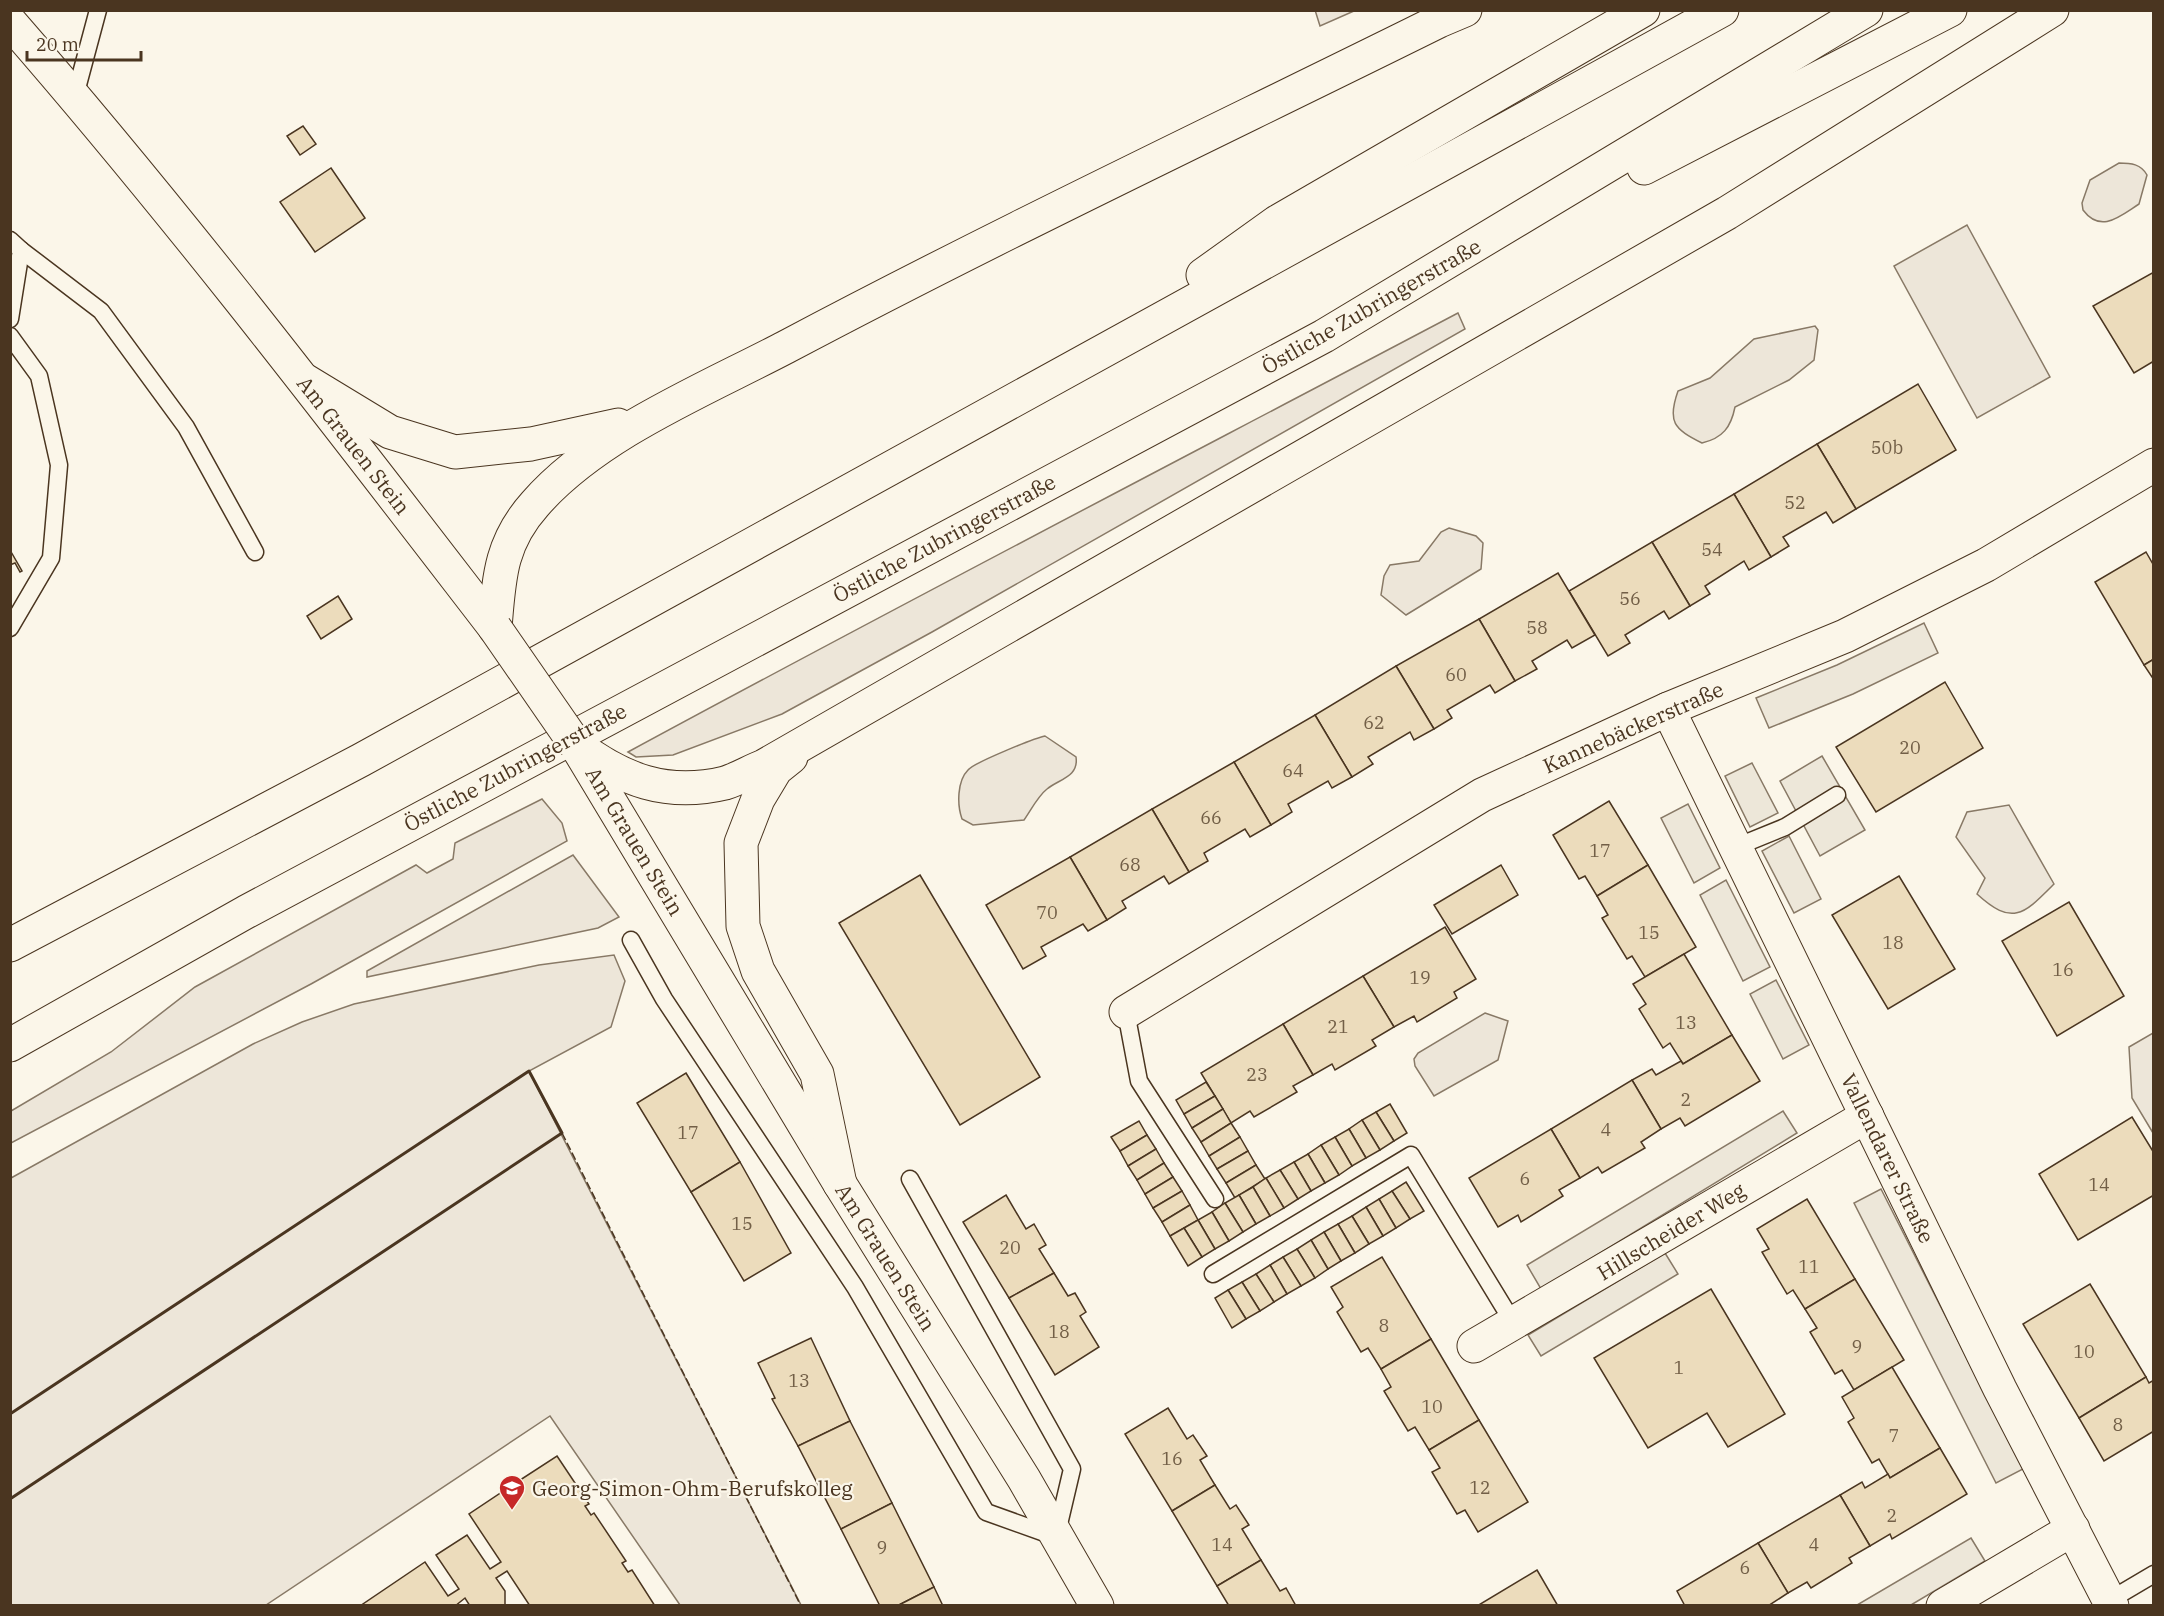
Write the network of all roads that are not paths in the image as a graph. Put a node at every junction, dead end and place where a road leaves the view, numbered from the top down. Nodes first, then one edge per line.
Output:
1 (98, 10) edge
2 (1466, 10) edge
3 (1643, 10) edge
4 (1722, 10) edge
5 (1866, 10) edge
6 (1950, 10) edge
7 (2052, 10) edge
8 (10, 22) edge
9 (75, 96) junction
10 (16, 245) edge
11 (10, 319) edge
12 (10, 336) edge
13 (1324, 336) junction
14 (1077, 365) junction
15 (306, 381) junction
16 (657, 415) junction
17 (2154, 465) edge
18 (255, 552) dead end
19 (10, 628) edge
20 (495, 628) junction
21 (1668, 709) junction
22 (832, 725) junction
23 (576, 745) junction
24 (1837, 795) dead end
25 (1736, 848) junction
26 (631, 940) dead end
27 (10, 945) edge
28 (1126, 1012) joint
29 (10, 1045) edge
30 (1867, 1116) junction
31 (910, 1179) dead end
32 (840, 1184) junction
33 (1215, 1199) dead end
34 (1213, 1274) dead end
35 (1514, 1324) junction
36 (1474, 1346) dead end
37 (2073, 1529) junction
38 (1056, 1538) junction
39 (2154, 1574) edge
40 (2111, 1603) edge
41 (1097, 1605) edge
42 (1943, 1605) edge

1 - 9 lane
2 - 16 main road
3 - 14 main road
4 - 14 main road
5 - 13 main road, Östliche Zubringerstraße
6 - 13 main road
7 - 22 main road
8 - 9 main road, Am Grauen Stein
9 - 15 main road, Am Grauen Stein
10 - 11 lane
10 - 18 lane
12 - 19 lane
13 - 29 main road, Östliche Zubringerstraße
14 - 27 main road
15 - 16 main road
15 - 20 main road, Am Grauen Stein
16 - 20 main road
17 - 21 main road, Kannebäckerstraße
20 - 23 main road, Am Grauen Stein, bridge
21 - 25 main road, Vallendarer Straße
21 - 28 main road, Kannebäckerstraße
22 - 23 main road
22 - 32 main road
23 - 32 main road, Am Grauen Stein
24 - 25 lane
25 - 30 main road, Vallendarer Straße
26 - 38 lane, Am Grauen Stein
28 - 33 lane
30 - 35 main road, Hillscheider Weg
30 - 37 main road, Vallendarer Straße
31 - 38 lane
32 - 38 main road, Am Grauen Stein
34 - 35 lane
35 - 36 main road, Hillscheider Weg
37 - 40 main road, Vallendarer Straße
37 - 42 main road
38 - 41 main road, Am Grauen Stein
39 - 40 lane

